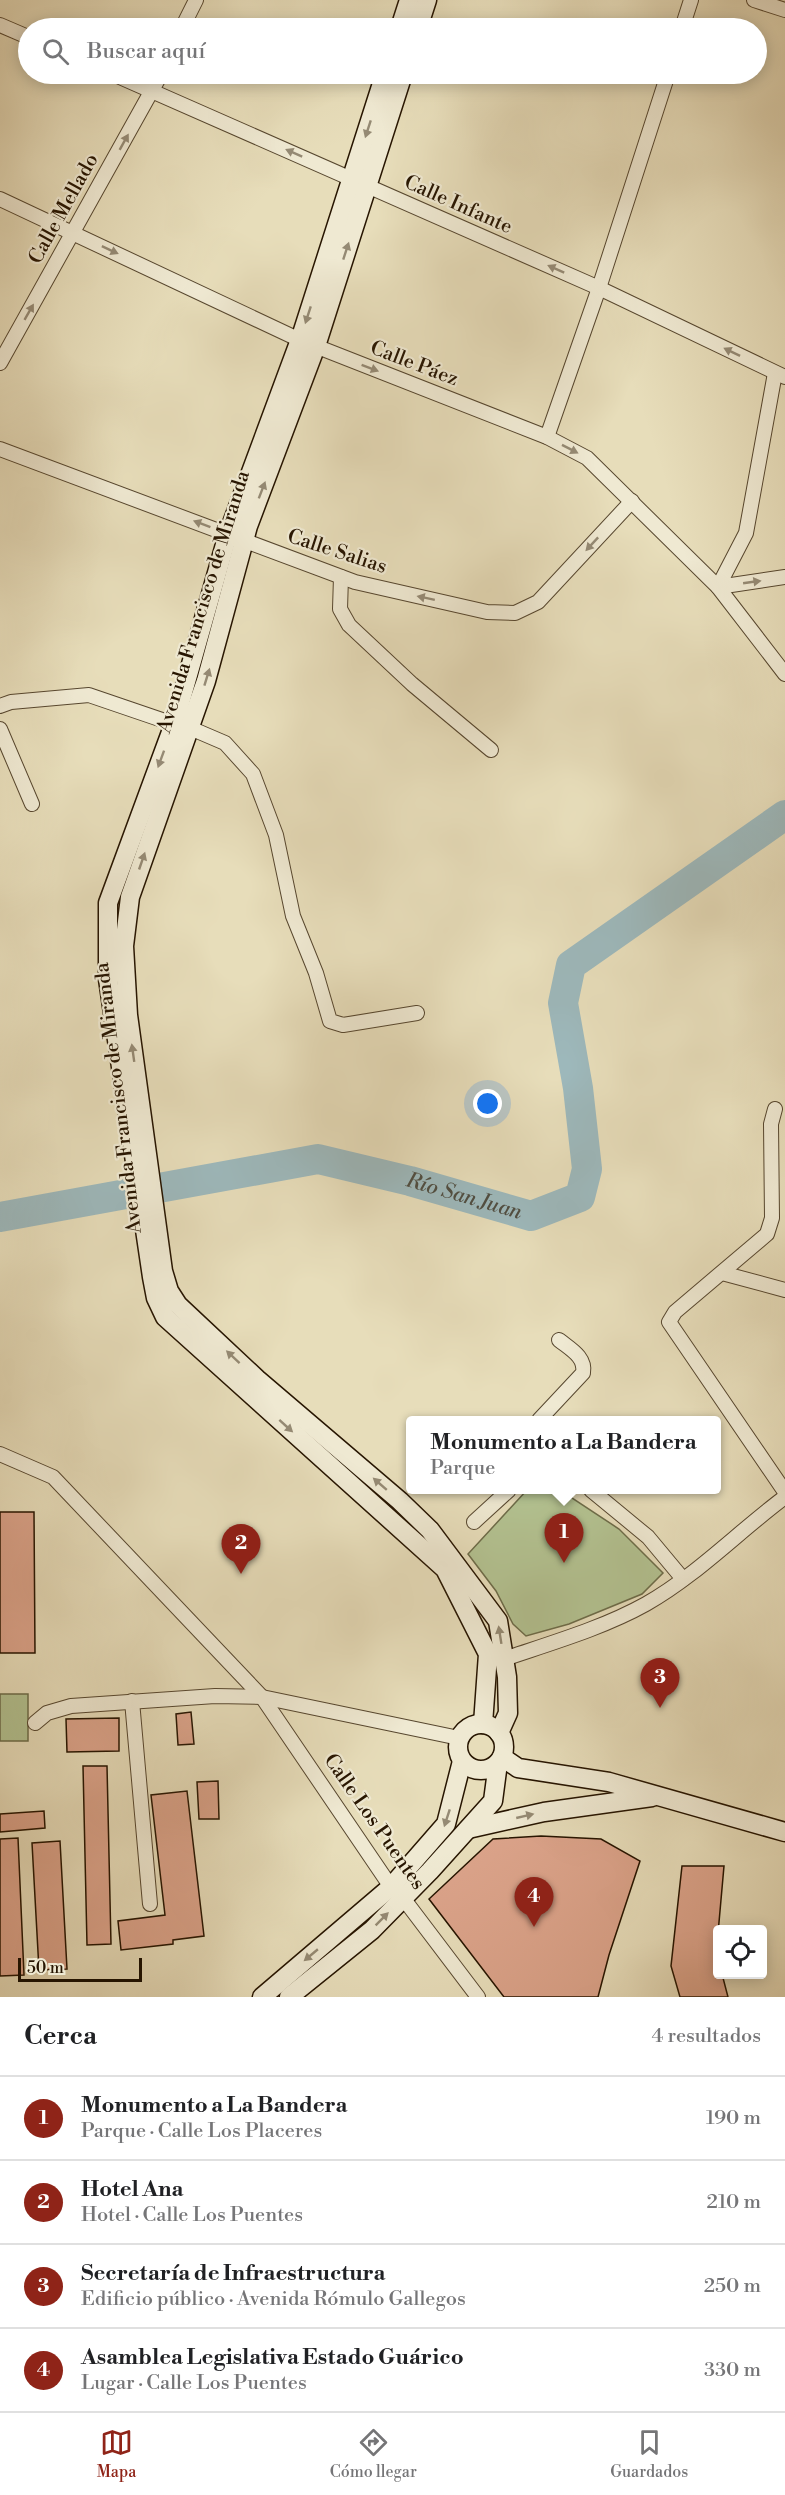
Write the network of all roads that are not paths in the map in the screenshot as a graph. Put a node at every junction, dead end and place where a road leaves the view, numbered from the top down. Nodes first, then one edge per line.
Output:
1 (196, 0) edge
2 (409, 0) edge
3 (427, 0) edge
4 (691, 0) edge
5 (754, 0) edge
6 (785, 10) edge
7 (187, 18) edge
8 (403, 18) edge
9 (421, 18) edge
10 (685, 18) edge
11 (0, 25) edge
12 (18, 33) edge
13 (138, 84) edge
14 (156, 84) edge
15 (383, 84) edge
16 (399, 84) edge
17 (665, 84) edge
18 (153, 90) junction
19 (359, 182) junction
20 (0, 199) edge
21 (74, 233) junction
22 (599, 288) junction
23 (308, 343) junction
24 (0, 363) edge
25 (780, 375) edge
26 (547, 437) junction
27 (0, 448) edge
28 (632, 501) junction
29 (236, 538) junction
30 (341, 577) junction
31 (785, 577) edge
32 (718, 586) junction
33 (785, 674) edge
34 (0, 706) edge
35 (182, 726) junction
36 (0, 729) edge
37 (491, 750) dead end
38 (32, 804) dead end
39 (417, 1013) dead end
40 (775, 1109) dead end
41 (722, 1273) junction
42 (158, 1274) junction
43 (785, 1290) edge
44 (559, 1340) dead end
45 (543, 1416) edge
46 (0, 1454) edge
47 (785, 1492) edge
48 (505, 1494) edge
49 (596, 1494) edge
50 (785, 1497) edge
51 (474, 1522) dead end
52 (683, 1579) junction
53 (504, 1659) junction
54 (262, 1697) junction
55 (132, 1701) junction
56 (35, 1723) dead end
57 (483, 1724) junction
58 (499, 1733) junction
59 (459, 1738) junction
60 (500, 1760) junction
61 (462, 1761) junction
62 (660, 1796) junction
63 (468, 1829) junction
64 (785, 1832) edge
65 (397, 1893) junction
66 (150, 1904) dead end
67 (261, 1997) edge
68 (290, 1997) edge
69 (478, 1997) edge

1 - 7 street
2 - 8 main road
3 - 9 main road
4 - 10 street
5 - 6 street
11 - 12 street
13 - 18 street, Calle Infante
14 - 18 street, Calle Mellado
15 -> 19 main road, Avenida Francisco de Miranda
16 - 19 main road, Avenida Francisco de Miranda
17 - 22 street
19 -> 18 street, Calle Infante
21 -> 18 street, Calle Mellado
22 -> 19 street, Calle Infante
19 - 23 main road, Avenida Francisco de Miranda
20 - 21 street, Calle Páez
21 -> 23 street, Calle Páez
24 -> 21 street, Calle Mellado
25 -> 22 street, Calle Infante
22 - 26 street
23 -> 26 street, Calle Páez
23 - 29 main road, Avenida Francisco de Miranda
25 - 32 street
26 -> 28 street, Calle Páez
29 -> 27 street, Calle Salias
28 -> 30 street, Calle Salias
28 - 32 street, Calle Páez
29 - 30 street, Calle Salias
29 - 35 main road, Avenida Francisco de Miranda
30 - 37 street
32 -> 31 street
32 - 33 street, Calle Páez
34 - 35 street
35 - 39 street
35 - 42 main road, Avenida Francisco de Miranda
36 - 38 street
40 - 41 street
41 - 43 street
41 - 47 street
53 -> 42 main road, Avenida Francisco de Miranda
42 -> 57 main road, Avenida Francisco de Miranda
44 - 45 street
46 - 54 street, Calle Los Puentes
48 - 51 street
49 - 52 street
50 - 52 street
52 - 53 street
53 - 58 main road, Avenida Francisco de Miranda
54 - 55 street
54 - 59 street
54 - 65 street, Calle Los Puentes
55 - 56 street
55 - 66 street
57 - 58 main road
57 - 59 main road
58 - 60 main road
59 - 61 main road
60 - 61 main road
60 - 62 main road
60 - 63 main road
61 -> 65 main road
63 -> 62 main road
62 - 64 main road
63 - 65 main road
65 -> 67 main road
68 -> 65 main road
65 - 69 street, Calle Los Puentes

